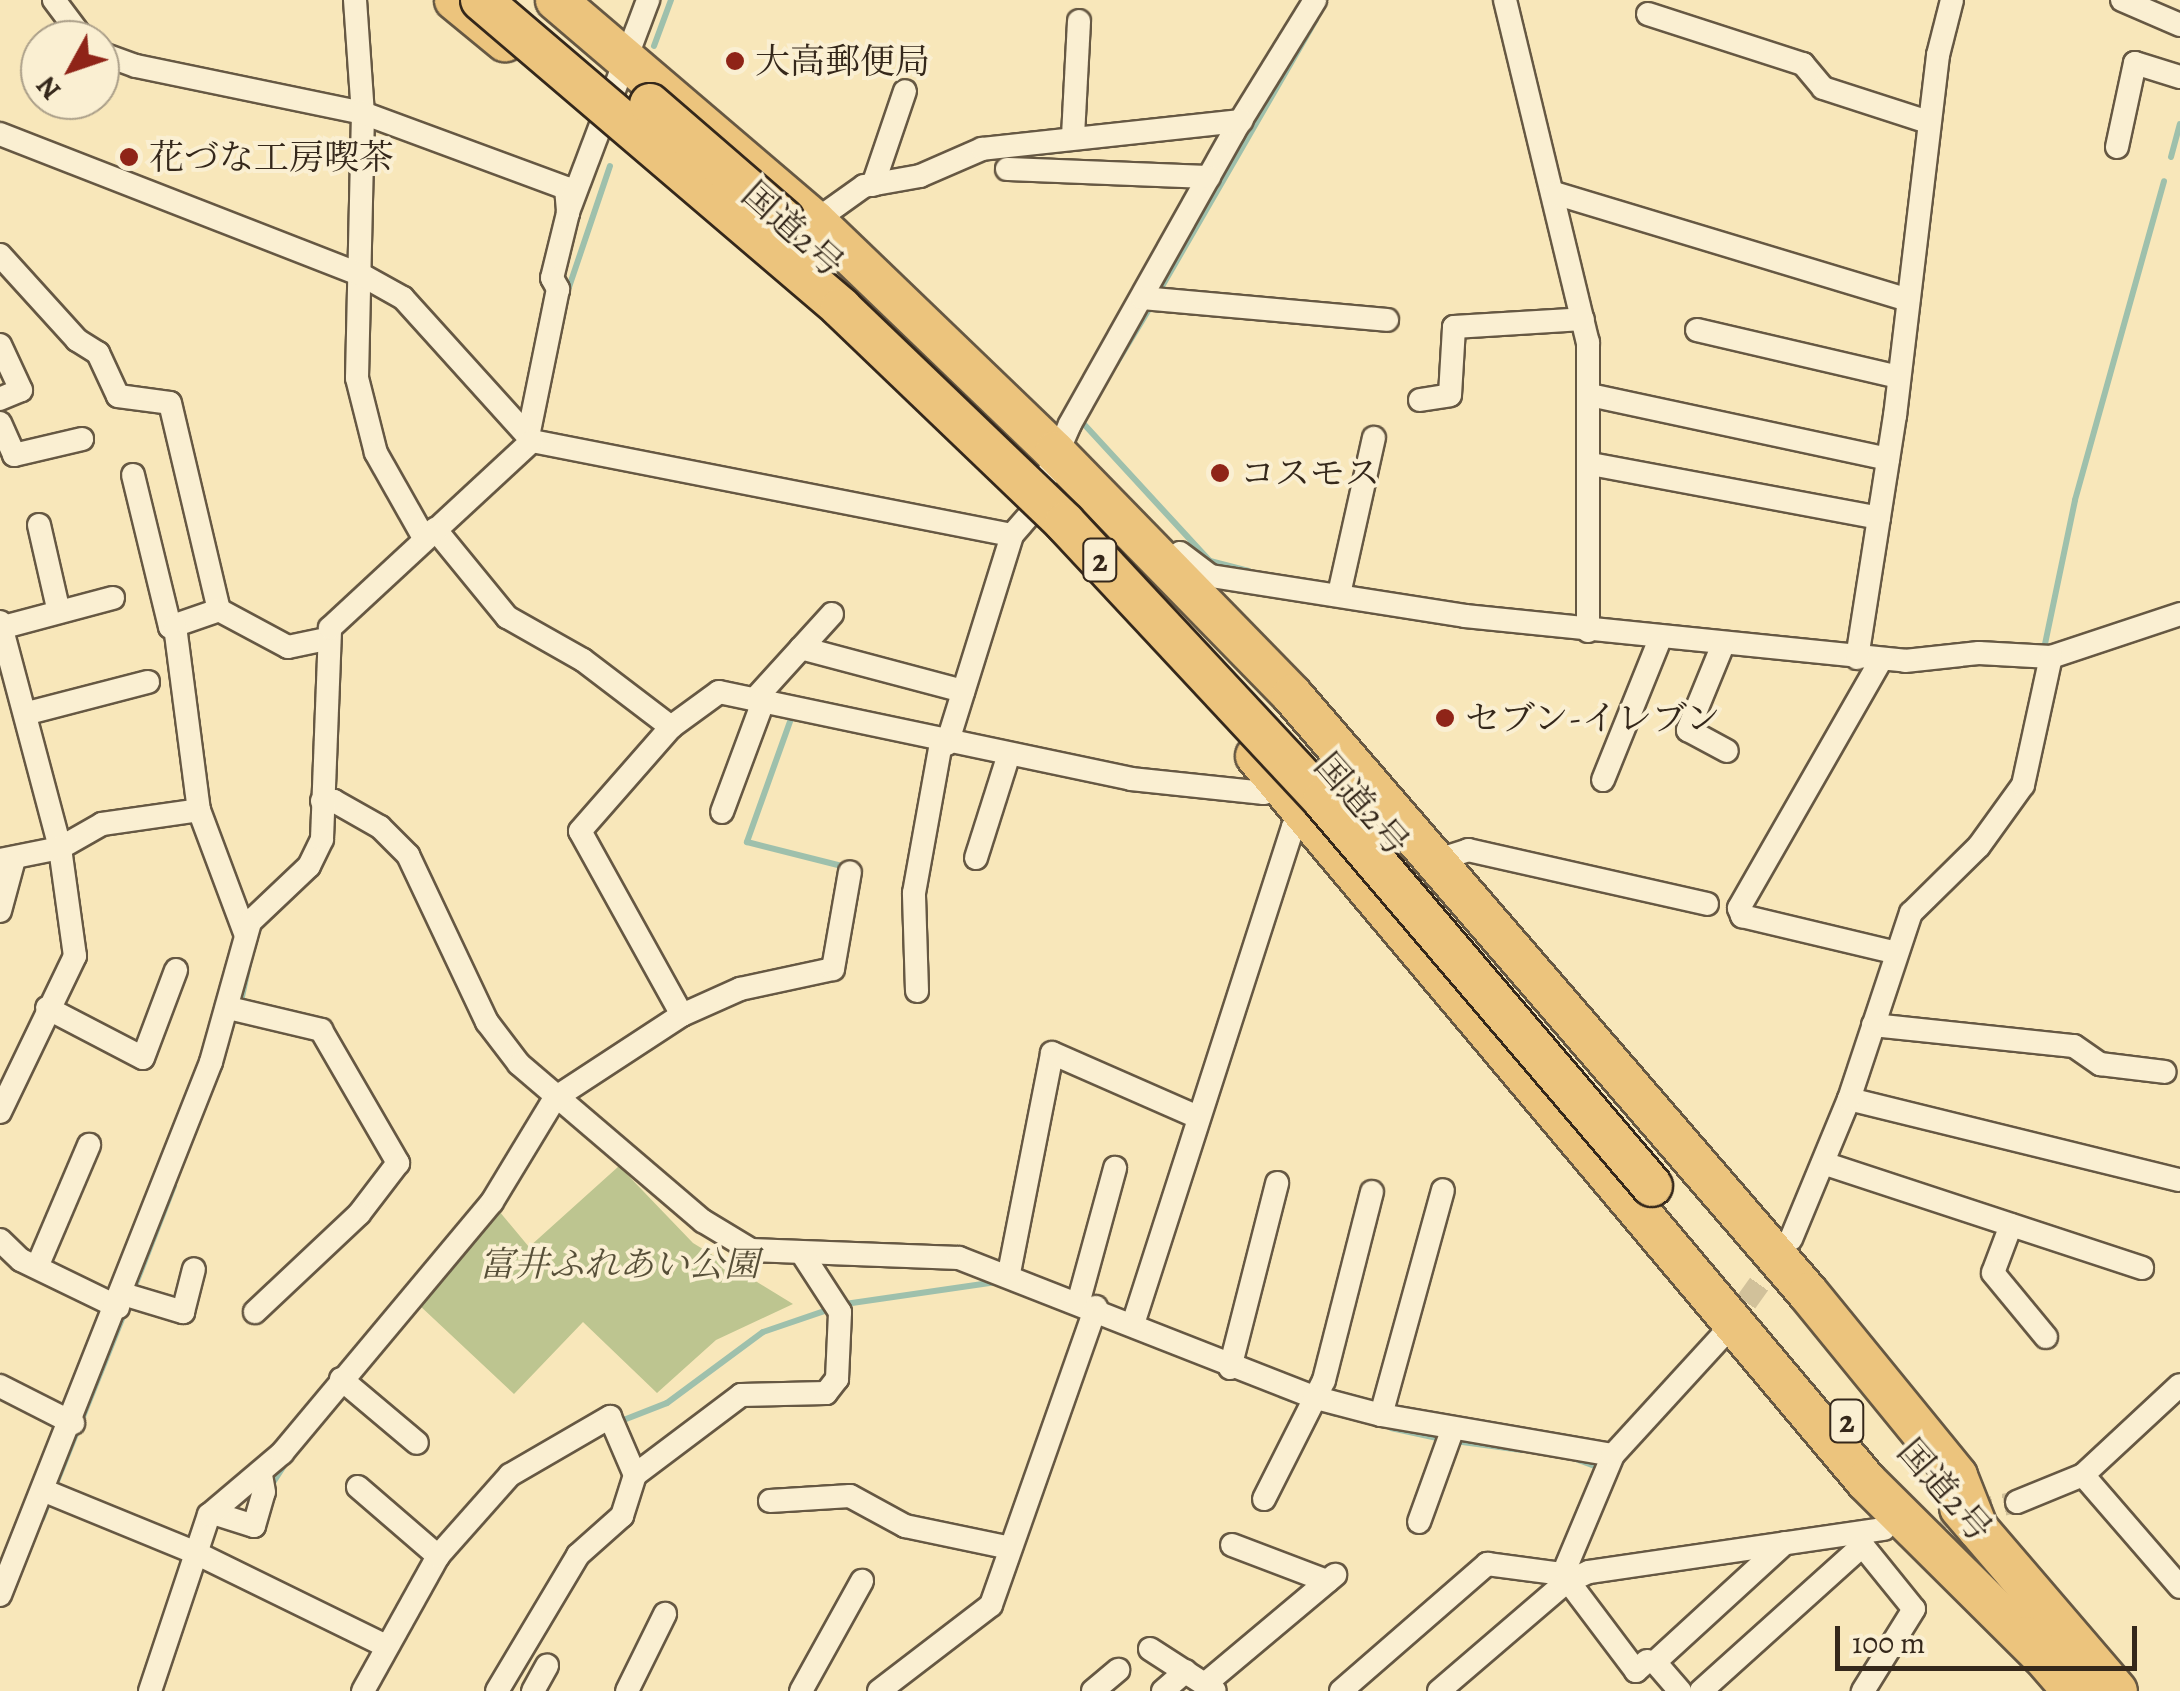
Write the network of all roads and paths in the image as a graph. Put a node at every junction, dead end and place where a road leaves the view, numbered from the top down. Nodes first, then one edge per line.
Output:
1 (356, 0) edge
2 (455, 0) edge
3 (481, 0) edge
4 (523, 0) edge
5 (556, 0) edge
6 (648, 0) edge
7 (1314, 0) edge
8 (1505, 0) edge
9 (1952, 0) edge
10 (2122, 0) edge
11 (1648, 14) dead end
12 (1078, 20) dead end
13 (2180, 25) edge
14 (626, 56) junction
15 (120, 60) edge
16 (2179, 72) edge
17 (905, 91) dead end
18 (362, 113) junction
19 (1240, 122) junction
20 (1928, 122) junction
21 (606, 124) junction
22 (0, 134) edge
23 (1073, 136) junction
24 (2116, 148) dead end
25 (1007, 169) dead end
26 (1209, 177) junction
27 (874, 185) junction
28 (1554, 193) junction
29 (568, 213) junction
30 (815, 221) junction
31 (0, 255) edge
32 (360, 274) junction
33 (1908, 300) junction
34 (1149, 301) junction
35 (1583, 319) junction
36 (1387, 320) dead end
37 (1696, 330) dead end
38 (0, 345) edge
39 (1900, 376) junction
40 (1590, 395) junction
41 (0, 399) edge
42 (1420, 400) dead end
43 (0, 423) edge
44 (530, 438) junction
45 (1374, 438) dead end
46 (82, 439) dead end
47 (1056, 452) junction
48 (1888, 459) junction
49 (1592, 464) junction
50 (133, 475) dead end
51 (1879, 518) junction
52 (1021, 524) junction
53 (39, 525) dead end
54 (429, 534) junction
55 (1245, 582) junction
56 (1341, 588) junction
57 (113, 598) dead end
58 (219, 610) junction
59 (58, 612) junction
60 (832, 614) dead end
61 (2180, 614) edge
62 (1222, 622) junction
63 (0, 626) edge
64 (177, 626) junction
65 (1588, 631) junction
66 (326, 639) junction
67 (1660, 639) junction
68 (1722, 647) junction
69 (801, 648) junction
70 (1864, 652) junction
71 (2051, 657) junction
72 (148, 682) dead end
73 (963, 691) junction
74 (759, 701) junction
75 (28, 713) junction
76 (671, 726) junction
77 (944, 743) junction
78 (1727, 751) dead end
79 (1008, 757) junction
80 (1279, 780) junction
81 (1603, 780) dead end
82 (1380, 794) junction
83 (327, 801) junction
84 (200, 810) junction
85 (722, 812) dead end
86 (1317, 826) junction
87 (60, 848) junction
88 (976, 858) dead end
89 (7, 859) edge
90 (1438, 860) junction
91 (850, 872) dead end
92 (1707, 904) dead end
93 (0, 911) edge
94 (246, 936) junction
95 (1890, 951) junction
96 (176, 970) dead end
97 (916, 991) dead end
98 (47, 1008) junction
99 (235, 1009) junction
100 (682, 1015) junction
101 (1874, 1024) junction
102 (2166, 1072) dead end
103 (1849, 1099) junction
104 (560, 1102) junction
105 (0, 1111) edge
106 (1198, 1116) junction
107 (89, 1144) dead end
108 (1824, 1164) junction
109 (1116, 1168) dead end
110 (1663, 1178) junction
111 (2178, 1180) edge
112 (1277, 1184) dead end
113 (1443, 1190) dead end
114 (1372, 1192) dead end
115 (2011, 1225) junction
116 (1791, 1239) tunnel mouth
117 (0, 1240) edge
118 (802, 1255) junction
119 (37, 1267) junction
120 (2142, 1268) dead end
121 (194, 1270) dead end
122 (1010, 1272) junction
123 (127, 1299) junction
124 (1090, 1311) junction
125 (255, 1312) dead end
126 (1134, 1322) junction
127 (1722, 1336) tunnel mouth
128 (2046, 1336) dead end
129 (1230, 1368) junction
130 (347, 1384) junction
131 (0, 1386) edge
132 (2180, 1386) edge
133 (1309, 1405) junction
134 (1381, 1416) junction
135 (73, 1424) junction
136 (1453, 1428) junction
137 (418, 1444) dead end
138 (1613, 1455) junction
139 (261, 1475) junction
140 (634, 1475) junction
141 (2083, 1475) junction
142 (358, 1487) dead end
143 (50, 1493) junction
144 (1264, 1499) dead end
145 (770, 1501) dead end
146 (2017, 1502) tunnel mouth
147 (1398, 1505) dead end
148 (208, 1517) junction
149 (1884, 1529) tunnel mouth
150 (1978, 1529) junction
151 (1858, 1539) junction
152 (1786, 1543) junction
153 (1232, 1545) dead end
154 (1010, 1548) junction
155 (190, 1551) junction
156 (438, 1556) junction
157 (1564, 1579) junction
158 (862, 1581) dead end
159 (2180, 1586) edge
160 (0, 1596) edge
161 (664, 1614) dead end
162 (384, 1645) junction
163 (1150, 1649) dead end
164 (2042, 1656) junction
165 (1647, 1661) dead end
166 (547, 1666) dead end
167 (1118, 1670) dead end
168 (1202, 1682) edge
169 (150, 1691) edge
170 (363, 1691) edge
171 (496, 1691) edge
172 (532, 1691) edge
173 (627, 1691) edge
174 (801, 1691) edge
175 (879, 1691) edge
176 (1093, 1691) edge
177 (1163, 1691) edge
178 (1341, 1691) edge
179 (1439, 1691) edge
180 (1680, 1691) edge
181 (1701, 1691) edge
182 (1862, 1691) edge
183 (2072, 1691) edge
184 (2117, 1691) edge

1 - 18 street
2 - 21 highway
3 - 110 highway, 国道2号 / 2, bridge
4 - 110 highway, 国道2号 / 2, bridge
5 - 14 highway
6 - 14 street
7 - 19 street
8 - 28 street
9 - 20 street
10 - 13 street
11 - 20 street
12 - 23 street
14 - 21 street
14 - 30 highway
15 - 18 street
16 - 24 street
17 - 27 street
18 - 29 street
18 - 32 street
19 - 23 street
19 - 26 street
20 - 33 street
21 - 29 street
21 - 52 highway
22 - 32 street
23 - 27 street
25 - 26 street
26 - 34 street
27 - 30 street
28 - 33 street
28 - 35 street
29 - 44 street
30 - 47 highway
31 - 58 street
32 - 44 street
32 - 54 street
33 - 39 street
34 - 36 street
34 - 47 street
35 - 40 street
35 - 42 street
37 - 39 street
38 - 41 street
39 - 48 street
40 - 48 street
40 - 49 street
43 - 46 street
44 - 52 street
44 - 54 street
45 - 56 street
47 - 52 street
47 - 55 street
47 - 62 highway
48 - 51 street
49 - 51 street
49 - 65 street
50 - 64 street
51 - 70 street
52 - 73 street
52 - 80 highway
53 - 59 street
54 - 66 street
54 - 76 street
55 - 56 street
55 - 62 street
56 - 65 street
57 - 59 street
58 - 64 street
58 - 66 street
59 - 63 street
60 - 69 street
61 - 71 street
62 - 82 highway
63 - 75 street
64 - 84 street
65 - 67 street
66 - 83 street
67 - 68 street
67 - 81 street
68 - 70 street
68 - 78 street
69 - 73 street
69 - 74 street
70 - 71 street
70 - 95 street
71 - 95 street
72 - 75 street
73 - 77 street
74 - 76 street
74 - 77 street
74 - 85 street
75 - 87 street
76 - 100 street
77 - 79 street
77 - 97 street
79 - 80 street
79 - 88 street
80 - 86 highway
82 - 86 highway
82 - 90 highway
83 - 94 street
83 - 104 street
84 - 87 street
84 - 94 street
86 - 106 street
86 - 164 highway
87 - 89 street
87 - 98 street
89 - 93 street
90 - 92 street
90 - 150 highway
91 - 100 street
94 - 99 street
95 - 101 street
96 - 98 street
98 - 105 street
99 - 123 street
99 - 125 street
100 - 104 street
101 - 102 street
101 - 103 street
103 - 108 street
103 - 111 street
104 - 118 street
104 - 130 street
106 - 122 street
106 - 126 street
107 - 119 street
108 - 115 street
108 - 116 street
109 - 124 street
110 - 150 highway, 国道2号 / 2
110 - 164 highway, 国道2号 / 2
112 - 129 street
113 - 134 street
114 - 133 street
115 - 120 street
115 - 128 street
117 - 119 street
118 - 122 street
118 - 140 street
119 - 123 street
121 - 123 street
122 - 124 street
123 - 135 street
124 - 126 street
124 - 154 street
126 - 129 street
127 - 138 street
129 - 133 street
130 - 137 street
130 - 139 street
131 - 135 street
132 - 141 street
133 - 134 street
133 - 144 street
134 - 136 street
135 - 143 street
136 - 138 street
136 - 147 street
138 - 157 street
139 - 148 street
139 - 148 street
140 - 156 street
140 - 171 street
141 - 146 street
141 - 159 street
142 - 156 street
143 - 155 street
143 - 160 street
145 - 154 street
148 - 155 street
149 - 151 street
150 - 184 highway, 国道2号 / 2
151 - 152 street
151 - 181 street
151 - 182 street
152 - 157 street
152 - 180 street
153 - 168 street
154 - 175 street
155 - 162 street
155 - 169 street
156 - 162 street
157 - 165 street
157 - 178 street
157 - 179 street
158 - 174 street
161 - 173 street
162 - 170 street
163 - 168 street
164 - 183 highway, 国道2号 / 2
166 - 172 street
167 - 176 street
168 - 177 street

